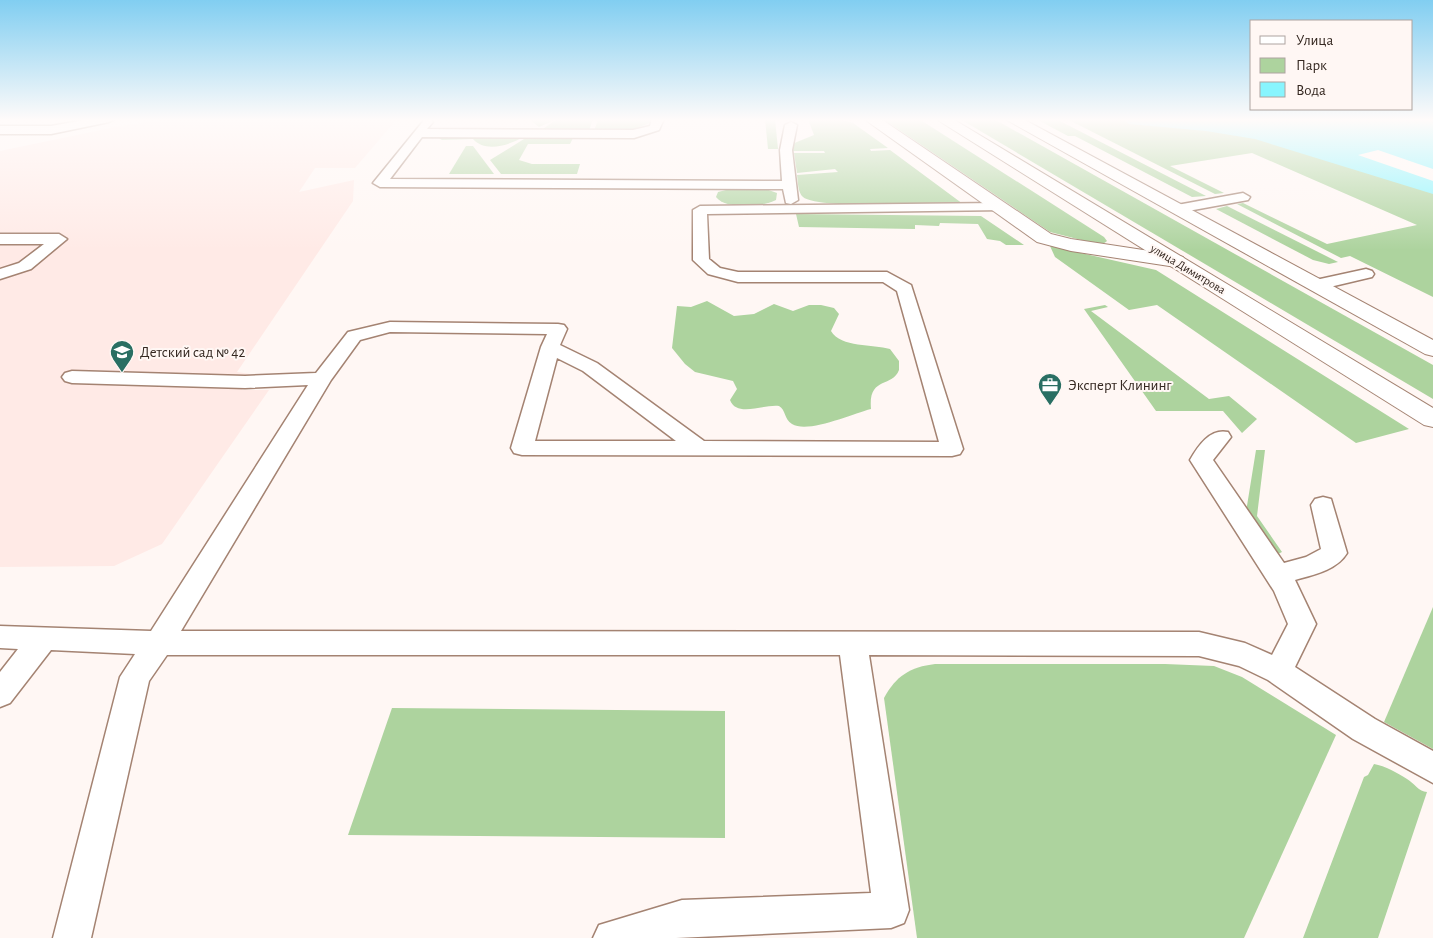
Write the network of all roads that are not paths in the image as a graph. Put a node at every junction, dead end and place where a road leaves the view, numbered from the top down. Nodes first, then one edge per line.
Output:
1 (396, 163) edge
2 (787, 163) edge
3 (935, 163) edge
4 (1015, 163) edge
5 (1092, 163) edge
6 (699, 184) junction
7 (790, 185) junction
8 (1243, 197) dead end
9 (999, 207) junction
10 (792, 209) junction
11 (1177, 209) junction
12 (700, 210) junction
13 (0, 239) edge
14 (1176, 261) junction
15 (0, 274) edge
16 (1366, 274) dead end
17 (1317, 285) junction
18 (550, 346) junction
19 (1433, 349) edge
20 (72, 377) dead end
21 (322, 379) junction
22 (1433, 419) edge
23 (1220, 437) dead end
24 (699, 448) junction
25 (1323, 505) dead end
26 (1277, 575) junction
27 (0, 637) edge
28 (44, 638) junction
29 (159, 643) junction
30 (853, 645) junction
31 (1278, 671) junction
32 (0, 694) edge
33 (1433, 768) edge
34 (72, 938) edge
35 (612, 938) edge

1 - 6 lane
2 - 7 lane
3 - 9 street
4 - 14 street, улица Димитрова
5 - 11 street
6 - 7 lane
6 - 12 lane
7 - 10 lane
8 - 11 lane
9 - 10 lane
9 - 14 street
10 - 12 lane
11 - 17 street
12 - 24 lane
13 - 15 lane
14 - 22 street, улица Димитрова
16 - 17 lane
17 - 19 street
18 - 21 lane
18 - 24 lane
18 - 24 lane
20 - 21 lane
21 - 29 lane
23 - 26 lane
25 - 26 lane
26 - 31 lane
27 - 28 lane
28 - 29 lane
28 - 32 lane
29 - 30 lane
29 - 34 lane
30 - 31 lane
30 - 35 lane
31 - 33 lane

